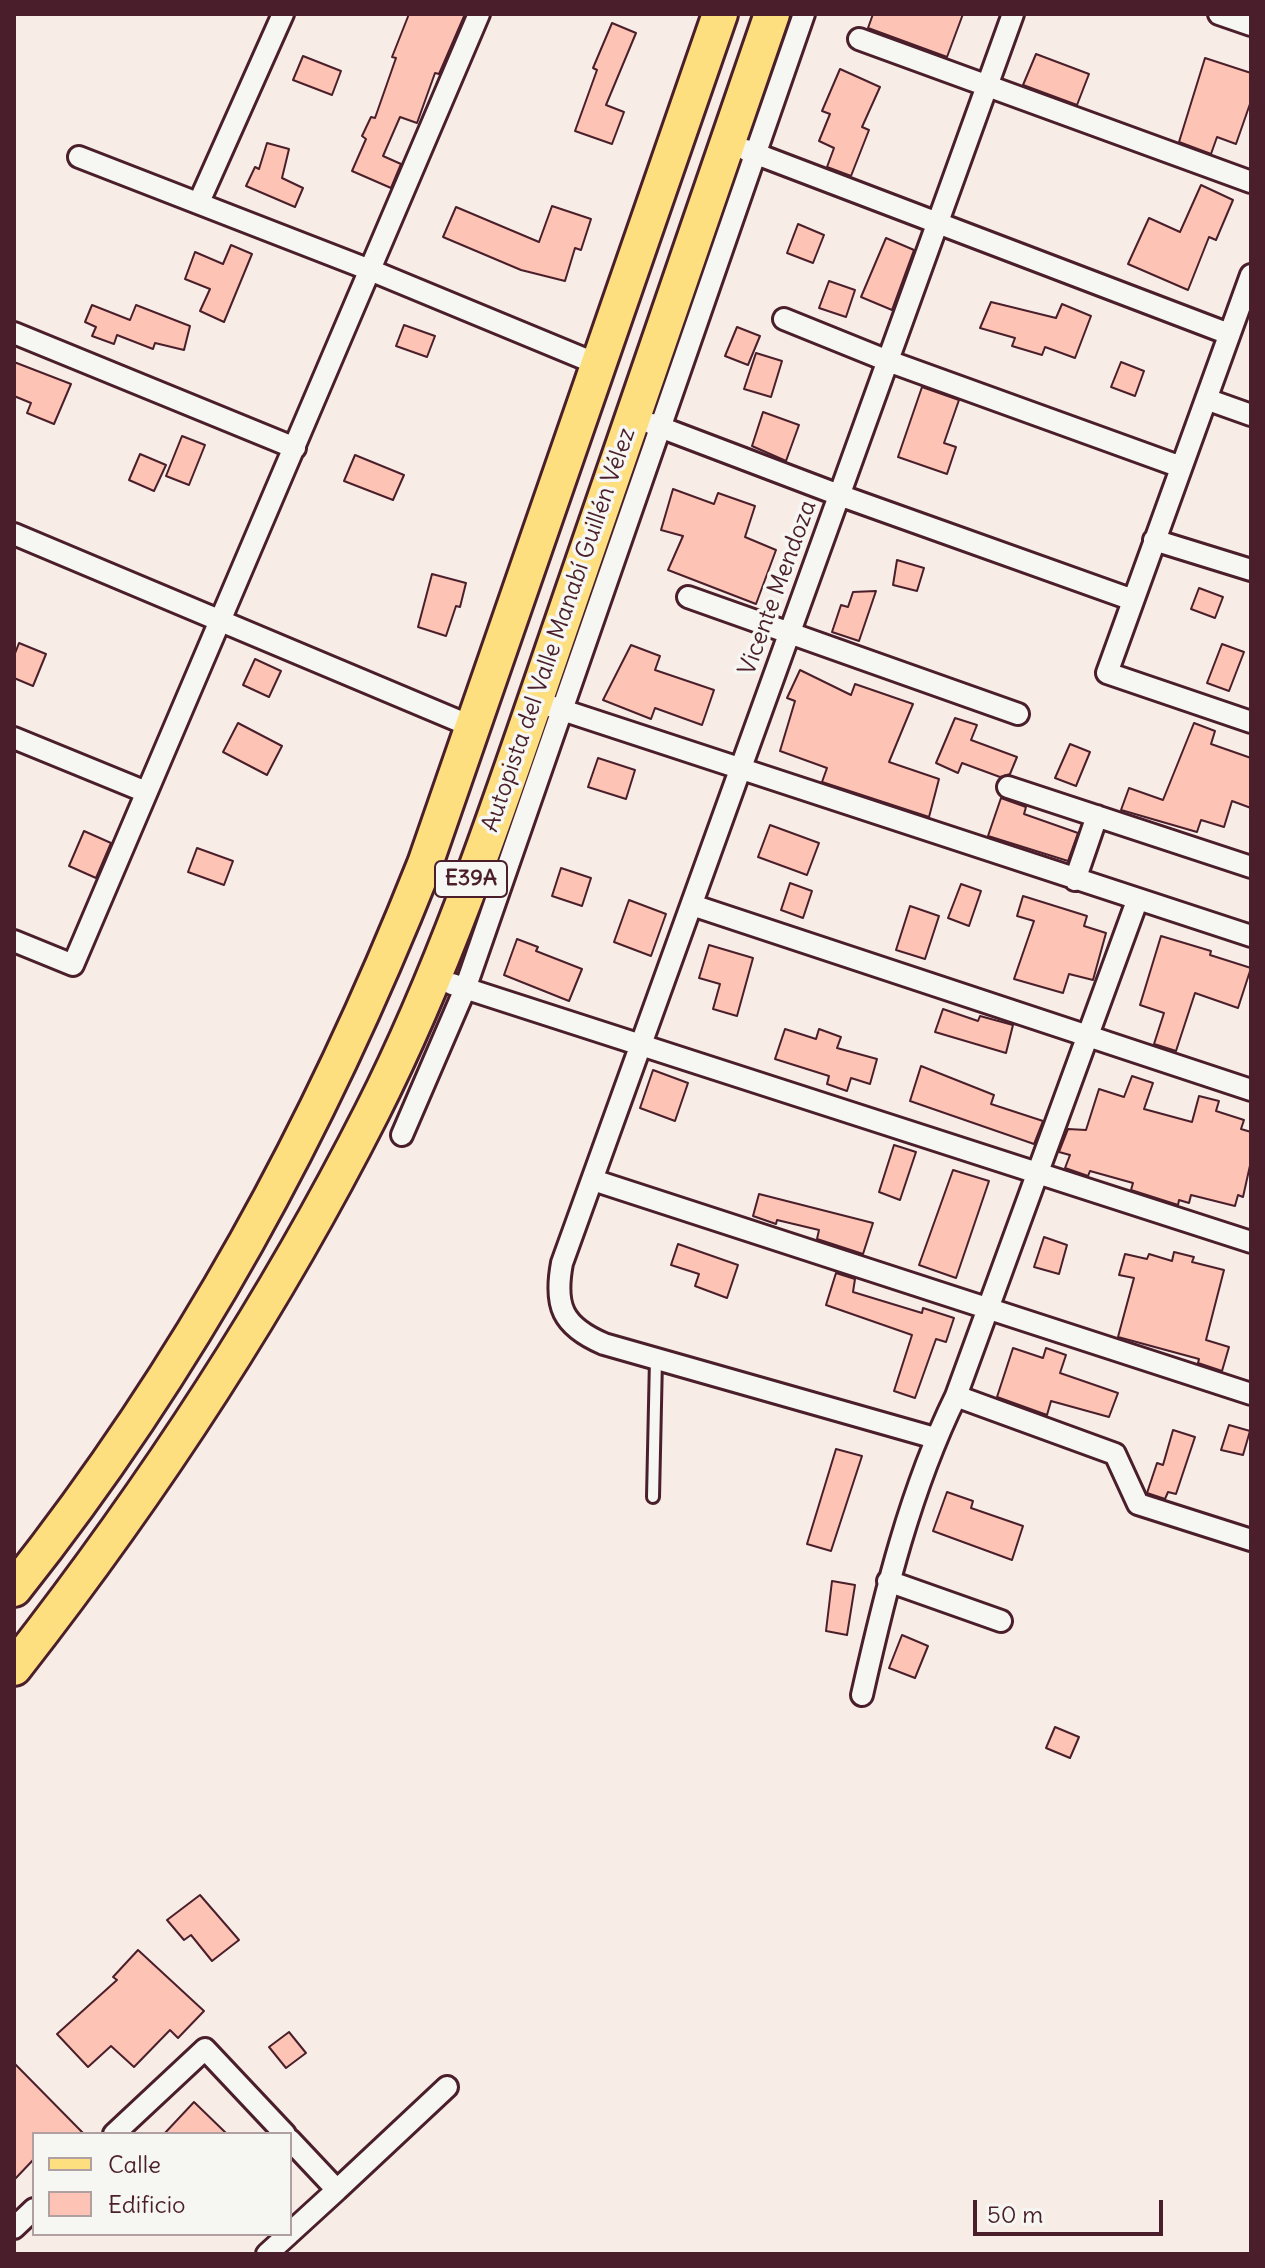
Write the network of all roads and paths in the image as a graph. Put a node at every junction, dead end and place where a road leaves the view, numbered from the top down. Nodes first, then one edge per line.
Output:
1 (283, 14) edge
2 (479, 14) edge
3 (720, 14) edge
4 (772, 14) edge
5 (804, 14) edge
6 (1013, 14) edge
7 (1219, 14) edge
8 (1251, 25) edge
9 (859, 39) dead end
10 (987, 86) junction
11 (741, 148) junction
12 (79, 157) dead end
13 (1251, 182) edge
14 (199, 202) junction
15 (938, 226) junction
16 (370, 270) junction
17 (1251, 275) edge
18 (784, 319) dead end
19 (14, 333) edge
20 (1229, 334) junction
21 (888, 361) junction
22 (597, 364) junction
23 (1206, 399) junction
24 (1251, 415) edge
25 (648, 422) junction
26 (295, 448) junction
27 (1181, 467) junction
28 (839, 495) junction
29 (14, 534) edge
30 (1154, 540) junction
31 (1251, 570) edge
32 (688, 597) dead end
33 (1133, 600) junction
34 (220, 620) junction
35 (788, 634) junction
36 (549, 705) junction
37 (1018, 714) dead end
38 (1251, 722) edge
39 (473, 727) junction
40 (14, 738) edge
41 (739, 771) junction
42 (1008, 787) dead end
43 (146, 792) junction
44 (1097, 816) junction
45 (1251, 867) edge
46 (1075, 880) junction
47 (1137, 901) junction
48 (692, 905) junction
49 (1251, 936) edge
50 (14, 941) edge
51 (449, 983) junction
52 (1087, 1037) junction
53 (642, 1046) junction
54 (1251, 1090) edge
55 (402, 1135) dead end
56 (1038, 1173) junction
57 (593, 1180) junction
58 (1251, 1242) edge
59 (987, 1309) junction
60 (656, 1359) junction
61 (1251, 1394) edge
62 (956, 1396) junction
63 (935, 1438) junction
64 (653, 1497) dead end
65 (1251, 1540) edge
66 (888, 1581) junction
67 (14, 1589) edge
68 (1001, 1621) dead end
69 (14, 1668) edge
70 (862, 1695) dead end
71 (447, 2087) dead end
72 (116, 2132) edge
73 (283, 2132) edge
74 (292, 2142) edge
75 (337, 2190) junction
76 (32, 2211) edge
77 (14, 2228) edge
78 (292, 2232) edge
79 (288, 2236) edge
80 (267, 2254) edge

1 - 14 street
2 - 16 street
3 - 22 main road, Autopista del Valle Manabí Guillén Vélez / E39A
4 - 11 main road, Autopista del Valle Manabí Guillén Vélez / E39A
5 - 11 street
6 - 10 street, Vicente Mendoza
7 - 8 street
9 - 10 street
10 - 13 street
10 - 15 street, Vicente Mendoza
11 - 15 street
11 - 25 main road, Autopista del Valle Manabí Guillén Vélez / E39A
12 - 14 street
14 - 16 street
15 - 20 street
15 - 21 street, Vicente Mendoza
16 - 22 street
16 - 26 street
17 - 20 street
18 - 21 street
19 - 26 street
20 - 23 street
21 - 27 street
21 - 28 street, Vicente Mendoza
22 - 39 main road, Autopista del Valle Manabí Guillén Vélez / E39A
23 - 24 street
23 - 27 street
25 - 28 street
25 - 36 main road, Autopista del Valle Manabí Guillén Vélez / E39A
26 - 34 street
27 - 30 street
28 - 33 street
28 - 35 street, Vicente Mendoza
29 - 34 street
30 - 31 street
30 - 33 street
32 - 35 street
33 - 38 street
34 - 39 street
34 - 43 street
35 - 37 street
35 - 41 street, Vicente Mendoza
36 - 41 street
36 - 51 main road, Autopista del Valle Manabí Guillén Vélez / E39A
39 - 67 main road, Autopista del Valle Manabí Guillén Vélez / E39A
40 - 43 street
41 - 46 street
41 - 48 street, Vicente Mendoza
42 - 44 street
43 - 50 street
44 - 45 street
44 - 46 street
46 - 47 street
47 - 49 street
47 - 52 street
48 - 52 street
48 - 53 street, Vicente Mendoza
51 - 53 street
51 - 55 street
51 - 69 main road, Autopista del Valle Manabí Guillén Vélez / E39A
52 - 54 street
52 - 56 street
53 - 56 street
53 - 57 street, Vicente Mendoza
56 - 58 street
56 - 59 street
57 - 59 street
57 - 60 street, Vicente Mendoza
59 - 61 street
59 - 62 street
60 - 63 street, Vicente Mendoza
60 - 64 lane
62 - 63 street
62 - 65 street
63 - 66 street
66 - 68 street
66 - 70 street
71 - 75 street
72 - 73 street
74 - 75 street
75 - 78 street
76 - 77 street
79 - 80 street

